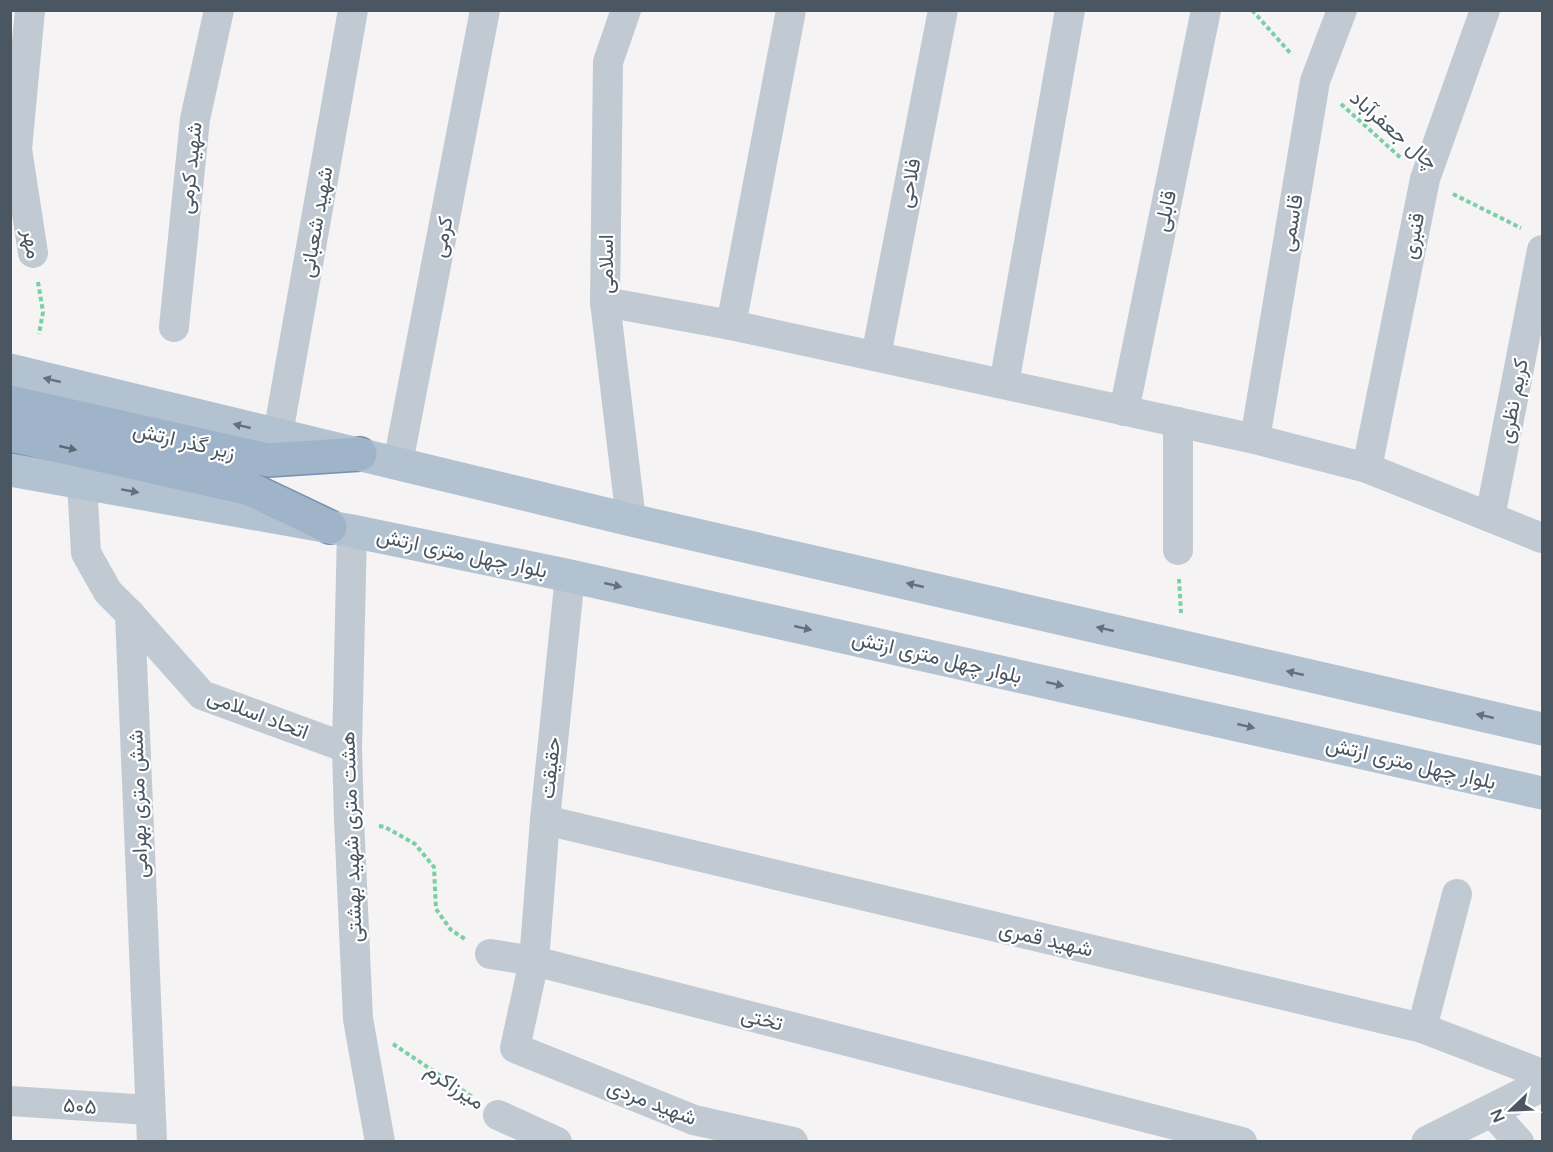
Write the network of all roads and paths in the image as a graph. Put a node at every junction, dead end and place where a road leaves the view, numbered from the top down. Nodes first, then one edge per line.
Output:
1 (30, 10) edge
2 (219, 10) edge
3 (353, 10) edge
4 (485, 10) edge
5 (626, 10) edge
6 (791, 10) edge
7 (943, 10) edge
8 (1070, 10) edge
9 (1206, 10) edge
10 (1252, 10) edge
11 (1342, 10) edge
12 (1485, 10) edge
13 (1315, 81) junction
14 (1425, 179) junction
15 (1533, 239) edge
16 (33, 253) joint
17 (605, 302) junction
18 (731, 325) junction
19 (174, 327) dead end
20 (39, 334) dead end
21 (876, 356) junction
22 (10, 370) edge
23 (1004, 384) junction
24 (10, 402) edge
25 (1125, 411) junction
26 (1178, 422) junction
27 (10, 435) edge
28 (278, 435) junction
29 (1255, 439) junction
30 (360, 454) junction
31 (398, 463) junction
32 (1367, 468) junction
33 (10, 470) edge
34 (82, 482) junction
35 (1490, 517) junction
36 (631, 520) junction
37 (341, 529) junction
38 (1542, 538) edge
39 (1178, 550) joint
40 (570, 576) junction
41 (130, 614) junction
42 (1183, 647) junction
43 (1542, 729) edge
44 (347, 748) junction
45 (1542, 793) edge
46 (349, 819) junction
47 (545, 820) junction
48 (1457, 894) dead end
49 (490, 954) joint
50 (534, 961) junction
51 (358, 1019) junction
52 (1422, 1028) junction
53 (515, 1048) joint
54 (1542, 1074) edge
55 (1542, 1085) edge
56 (10, 1101) edge
57 (150, 1110) junction
58 (1490, 1110) junction
59 (498, 1115) joint
60 (152, 1142) edge
61 (380, 1142) edge
62 (558, 1142) edge
63 (793, 1142) edge
64 (1242, 1142) edge
65 (1428, 1142) edge
66 (1519, 1142) edge

1 - 16 street, مهر
2 - 19 street, شهید کرمی
3 - 28 street, شهید شعبانی
4 - 31 street, کرمی
5 - 17 street, اسلامی
6 - 18 street
7 - 21 street, فلاحی
8 - 23 street
9 - 25 street, قابلی
10 - 13 path, چال جعفرآباد
11 - 13 street, قاسمی
12 - 14 street, قنبری
13 - 14 path, چال جعفرآباد
13 - 29 street, قاسمی
14 - 15 path, چال جعفرآباد
14 - 32 street, قنبری
15 - 35 street, کریم نظری
16 - 20 path, مهر
17 - 18 street
17 - 36 street, اسلامی
18 - 21 street
21 - 23 street
28 -> 22 main road
23 - 25 street
24 - 30 highway, زیر گذر ارتش
25 - 26 street
26 - 29 street
26 - 39 street
27 -> 37 highway, زیر گذر ارتش
28 - 30 main road
29 - 32 street
30 - 31 main road
31 - 36 main road
32 - 35 street
33 - 34 main road, بلوار چهل متری ارتش
34 -> 37 main road, بلوار چهل متری ارتش
34 - 41 street
35 - 38 street
42 -> 36 main road
37 - 40 main road, بلوار چهل متری ارتش
37 - 44 street, هشت متری شهید بهشتی
39 - 42 path
40 -> 45 main road, بلوار چهل متری ارتش
40 - 47 street, حقیقت
41 - 44 street, اتحاد اسلامی
41 - 57 street, شش متری بهرامی
43 -> 42 main road
44 - 46 street, هشت متری شهید بهشتی
46 - 49 path
46 - 51 street, هشت متری شهید بهشتی
47 - 50 street, حقیقت
47 - 52 street, شهید قمری
48 - 52 street
49 - 50 street, تختی
50 - 53 street, حقیقت
50 - 64 street, تختی
51 - 59 path, میرزاکرم
51 - 61 street, هشت متری شهید بهشتی
52 - 54 street, شهید قمری
53 - 63 street, شهید مردی
55 - 58 street
56 - 57 street, ۵۰۵
57 - 60 street, شش متری بهرامی
58 - 65 street
58 - 66 street
59 - 62 street, میرزاکرم

